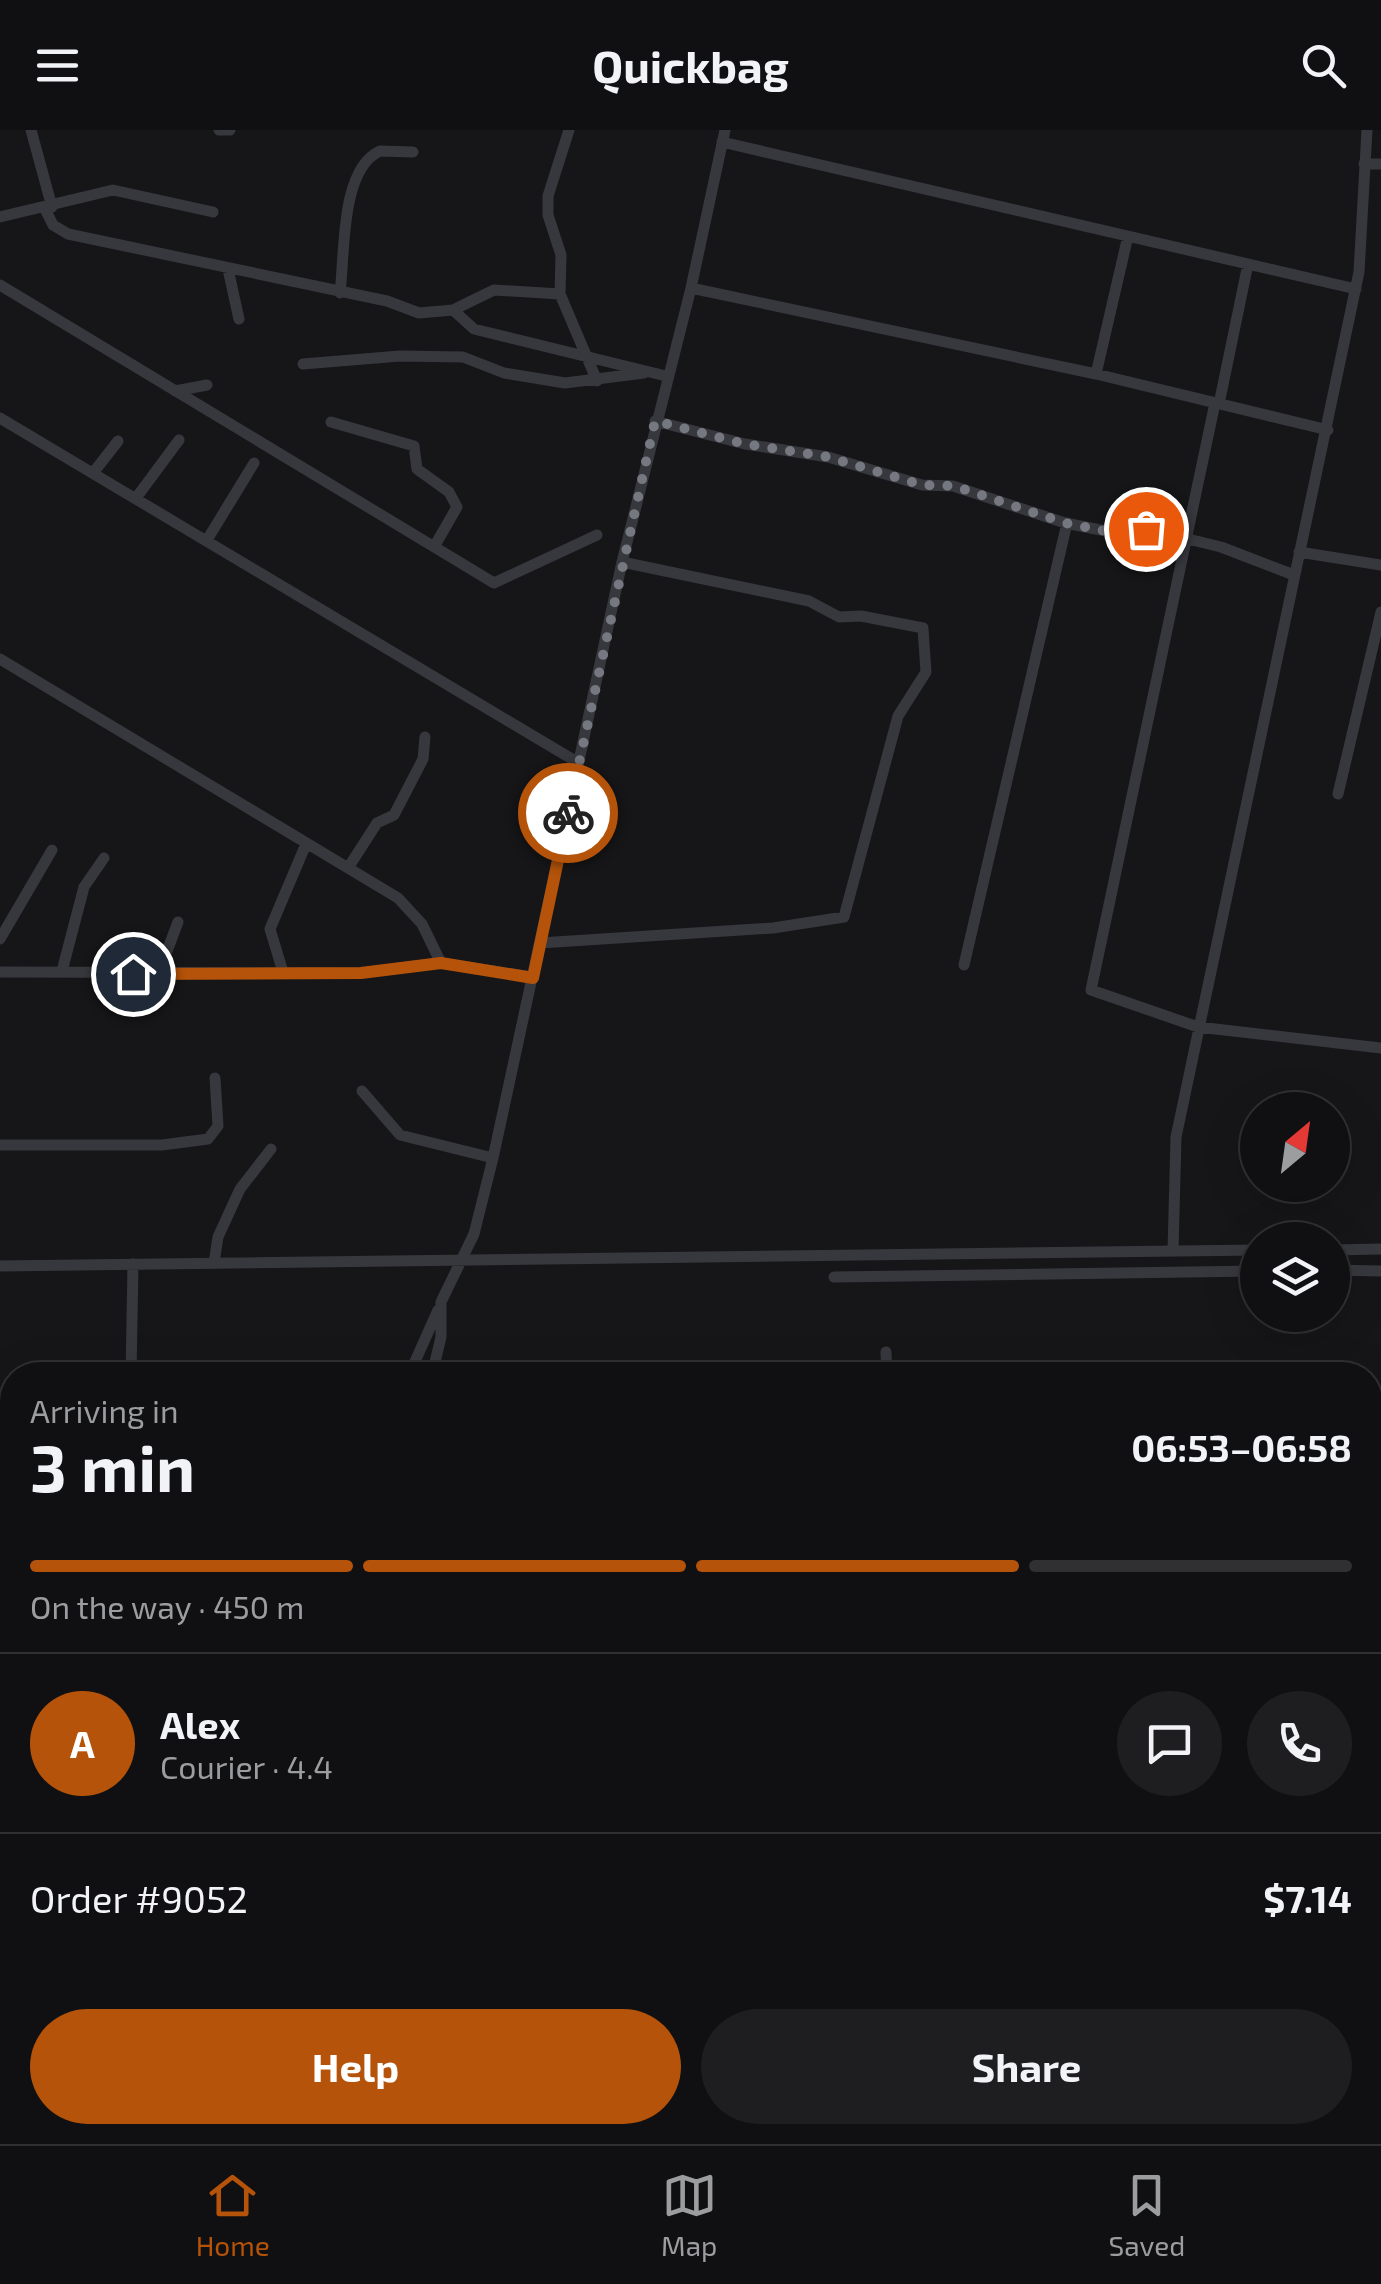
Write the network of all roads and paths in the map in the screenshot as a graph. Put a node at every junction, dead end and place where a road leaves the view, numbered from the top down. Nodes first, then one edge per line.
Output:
1 (31, 130) edge
2 (219, 130) edge
3 (230, 130) edge
4 (568, 130) edge
5 (1368, 130) edge
6 (724, 136) edge
7 (413, 152) dead end
8 (1364, 164) junction
9 (1381, 164) edge
10 (48, 208) junction
11 (213, 212) dead end
12 (0, 217) edge
13 (1128, 236) junction
14 (1248, 264) junction
15 (228, 269) junction
16 (0, 285) edge
17 (691, 288) junction
18 (1356, 289) junction
19 (340, 293) junction
20 (560, 294) junction
21 (453, 310) junction
22 (239, 319) dead end
23 (586, 358) junction
24 (303, 364) dead end
25 (648, 372) junction
26 (1096, 374) junction
27 (666, 376) junction
28 (597, 381) junction
29 (207, 385) dead end
30 (175, 391) junction
31 (1217, 404) junction
32 (0, 418) edge
33 (655, 421) junction
34 (331, 422) dead end
35 (1328, 430) junction
36 (179, 440) dead end
37 (118, 441) dead end
38 (254, 464) dead end
39 (94, 473) junction
40 (136, 498) junction
41 (1067, 523) junction
42 (597, 535) dead end
43 (207, 540) junction
44 (1186, 542) junction
45 (434, 546) junction
46 (1298, 552) junction
47 (622, 562) junction
48 (1381, 565) edge
49 (1294, 574) junction
50 (1381, 612) edge
51 (0, 659) edge
52 (425, 737) dead end
53 (578, 762) junction
54 (1338, 794) dead end
55 (306, 844) junction
56 (52, 850) dead end
57 (104, 858) dead end
58 (348, 868) junction
59 (178, 922) dead end
60 (0, 939) edge
61 (540, 943) junction
62 (441, 963) junction
63 (964, 965) dead end
64 (62, 970) junction
65 (0, 972) edge
66 (283, 972) junction
67 (158, 974) junction
68 (533, 978) junction
69 (1198, 1028) junction
70 (1381, 1048) edge
71 (215, 1078) dead end
72 (362, 1091) dead end
73 (0, 1145) edge
74 (271, 1149) dead end
75 (493, 1158) junction
76 (1381, 1249) edge
77 (1240, 1250) edge
78 (1350, 1250) edge
79 (1173, 1251) junction
80 (457, 1262) junction
81 (214, 1263) junction
82 (133, 1264) junction
83 (0, 1266) edge
84 (1350, 1270) edge
85 (1381, 1270) edge
86 (1240, 1271) edge
87 (834, 1277) dead end
88 (442, 1302) junction
89 (886, 1352) dead end
90 (131, 1362) edge
91 (415, 1362) edge
92 (434, 1362) edge
93 (886, 1362) edge

1 - 10 street
2 - 3 street
4 - 20 street
5 - 8 street
6 - 13 street
6 - 17 street
7 - 19 street
8 - 9 street
8 - 18 street
10 - 11 street
10 - 12 street
10 - 15 street
13 - 14 street
13 - 26 street
14 - 18 street
14 - 31 street
15 - 19 street
15 - 22 street
16 - 30 street
17 - 26 street
17 - 27 street
18 - 35 street
19 - 21 street
20 - 21 street
20 - 23 street
21 - 23 street
23 - 25 street
23 - 28 street
24 - 28 street
25 - 27 street
25 - 28 street
26 - 31 street
27 - 33 street
29 - 30 street
30 - 45 street
31 - 35 street
31 - 44 street
32 - 39 street
33 - 41 street
33 - 47 street
34 - 45 street
35 - 46 street
36 - 40 street
37 - 39 street
38 - 43 street
39 - 40 street
40 - 43 street
41 - 44 street
41 - 63 street
42 - 45 street
43 - 53 street
44 - 49 street
44 - 69 street
46 - 48 street
46 - 49 street
47 - 53 street
47 - 61 street
49 - 69 street
50 - 54 street
51 - 55 street
52 - 58 street
53 - 61 street
55 - 58 street
55 - 66 street
56 - 60 street
57 - 64 street
58 - 62 street
59 - 67 street
61 - 68 street
62 - 66 street
62 - 68 street
64 - 65 street
64 - 67 street
66 - 67 street
68 - 75 street
69 - 70 street
69 - 79 street
71 - 73 street
72 - 75 street
74 - 81 street
75 - 80 street
76 - 78 street
77 - 79 street
79 - 80 street
80 - 81 street
80 - 88 street
81 - 82 street
82 - 83 street
82 - 90 street
84 - 85 street
86 - 87 street
88 - 91 street
88 - 92 street
89 - 93 street

